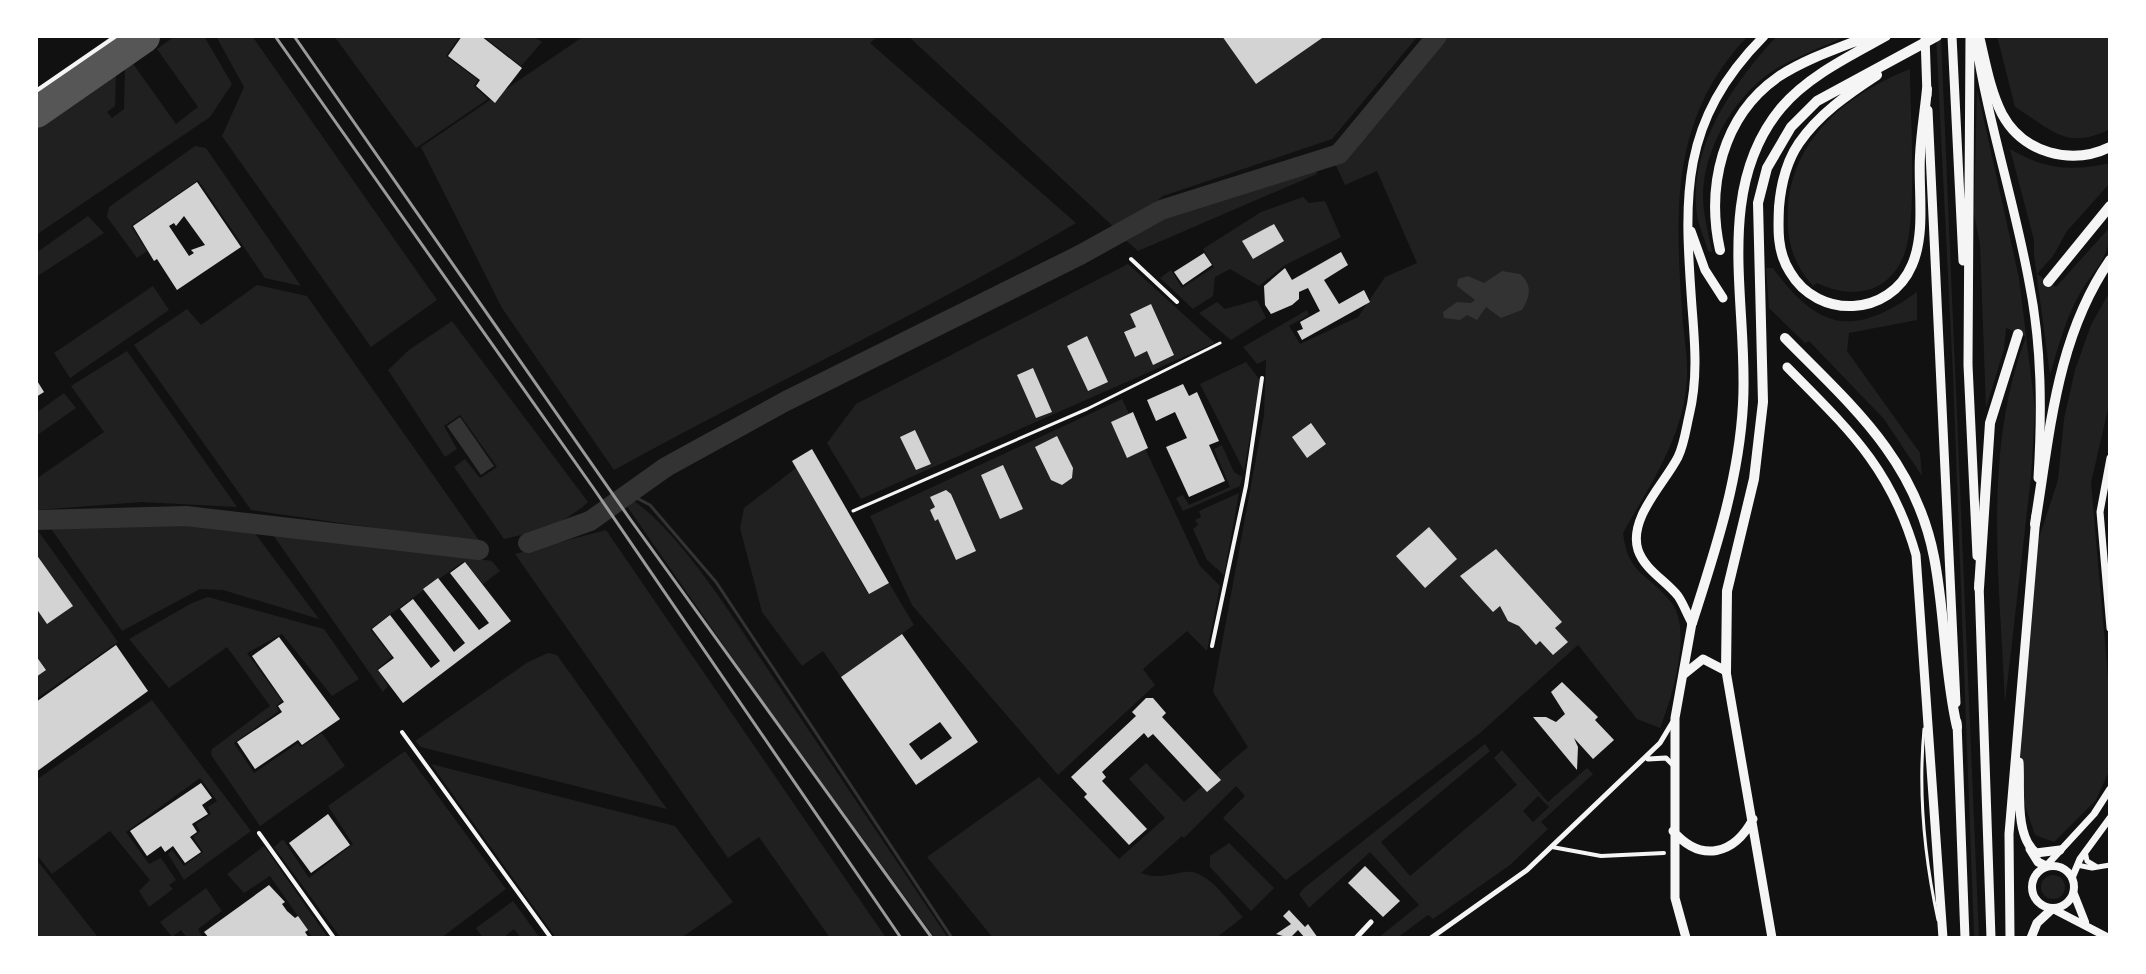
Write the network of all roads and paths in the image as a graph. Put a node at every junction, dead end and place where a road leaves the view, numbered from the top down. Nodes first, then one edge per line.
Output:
1 (116, 36) edge
2 (1764, 36) edge
3 (1869, 36) edge
4 (1925, 36) edge
5 (1937, 36) edge
6 (1946, 36) edge
7 (1952, 36) edge
8 (1974, 36) edge
9 (1885, 37) edge
10 (1896, 58) junction
11 (1927, 89) junction
12 (36, 91) edge
13 (2110, 147) edge
14 (2110, 206) edge
15 (1685, 212) junction
16 (1720, 250) dead end
17 (1131, 259) dead end
18 (2110, 260) edge
19 (2048, 282) dead end
20 (1723, 298) dead end
21 (1177, 302) dead end
22 (2018, 334) dead end
23 (1785, 338) dead end
24 (1220, 343) dead end
25 (1968, 365) junction
26 (1787, 367) dead end
27 (1262, 378) dead end
28 (2110, 458) edge
29 (2108, 468) edge
30 (853, 511) dead end
31 (2035, 524) junction
32 (1979, 588) junction
33 (1692, 623) junction
34 (2110, 628) edge
35 (1212, 646) dead end
36 (1726, 671) junction
37 (1683, 675) junction
38 (1675, 718) junction
39 (1957, 727) junction
40 (2017, 727) junction
41 (402, 732) dead end
42 (1640, 763) junction
43 (1674, 766) junction
44 (2110, 789) edge
45 (2110, 818) edge
46 (1753, 819) junction
47 (1673, 831) junction
48 (259, 833) dead end
49 (2028, 844) junction
50 (1552, 847) junction
51 (2087, 849) junction
52 (2060, 850) junction
53 (1664, 853) dead end
54 (2110, 865) edge
55 (2046, 866) junction
56 (2075, 866) junction
57 (2102, 867) junction
58 (2072, 878) junction
59 (2074, 890) junction
60 (2052, 909) junction
61 (1371, 922) dead end
62 (2091, 928) junction
63 (334, 938) edge
64 (551, 938) edge
65 (1356, 938) edge
66 (1431, 938) edge
67 (1686, 938) edge
68 (1772, 938) edge
69 (1942, 938) edge
70 (1965, 938) edge
71 (1991, 938) edge
72 (2010, 938) edge
73 (2031, 938) edge
74 (2109, 938) edge

1 - 12 street
2 - 15 main road
3 - 16 highway
4 - 11 main road
5 - 10 highway
6 - 10 highway
7 - 25 main road
8 - 13 highway
8 - 25 main road
8 - 31 main road
9 - 33 highway
10 - 11 highway
10 - 36 highway
11 - 39 main road
14 - 19 highway
15 - 20 main road
15 - 33 main road
17 - 21 street
18 - 31 highway
22 - 32 highway
23 - 39 highway
24 - 30 lane
25 - 32 main road
26 - 69 main road
27 - 35 street
28 - 29 street
29 - 34 street
31 - 40 main road
32 - 71 main road
33 - 37 main road
36 - 37 main road
36 - 46 main road
37 - 38 main road
38 - 42 street
38 - 43 main road
39 - 70 main road
40 - 49 main road
40 - 72 main road
41 - 64 street
42 - 43 street
42 - 50 street
43 - 47 main road
44 - 52 street
45 - 51 street
46 - 47 main road
46 - 68 main road
47 - 67 main road
48 - 63 street
49 - 52 main road
49 - 55 main road
50 - 53 street
50 - 66 street
51 - 56 street
51 - 57 street
52 - 55 street
54 - 57 street
55 - 58 main road
55 - 60 main road
56 - 57 street
56 - 58 street
58 - 59 main road
59 - 60 main road
59 - 62 main road
60 - 62 main road
60 - 73 main road
61 - 65 street
62 - 74 main road

